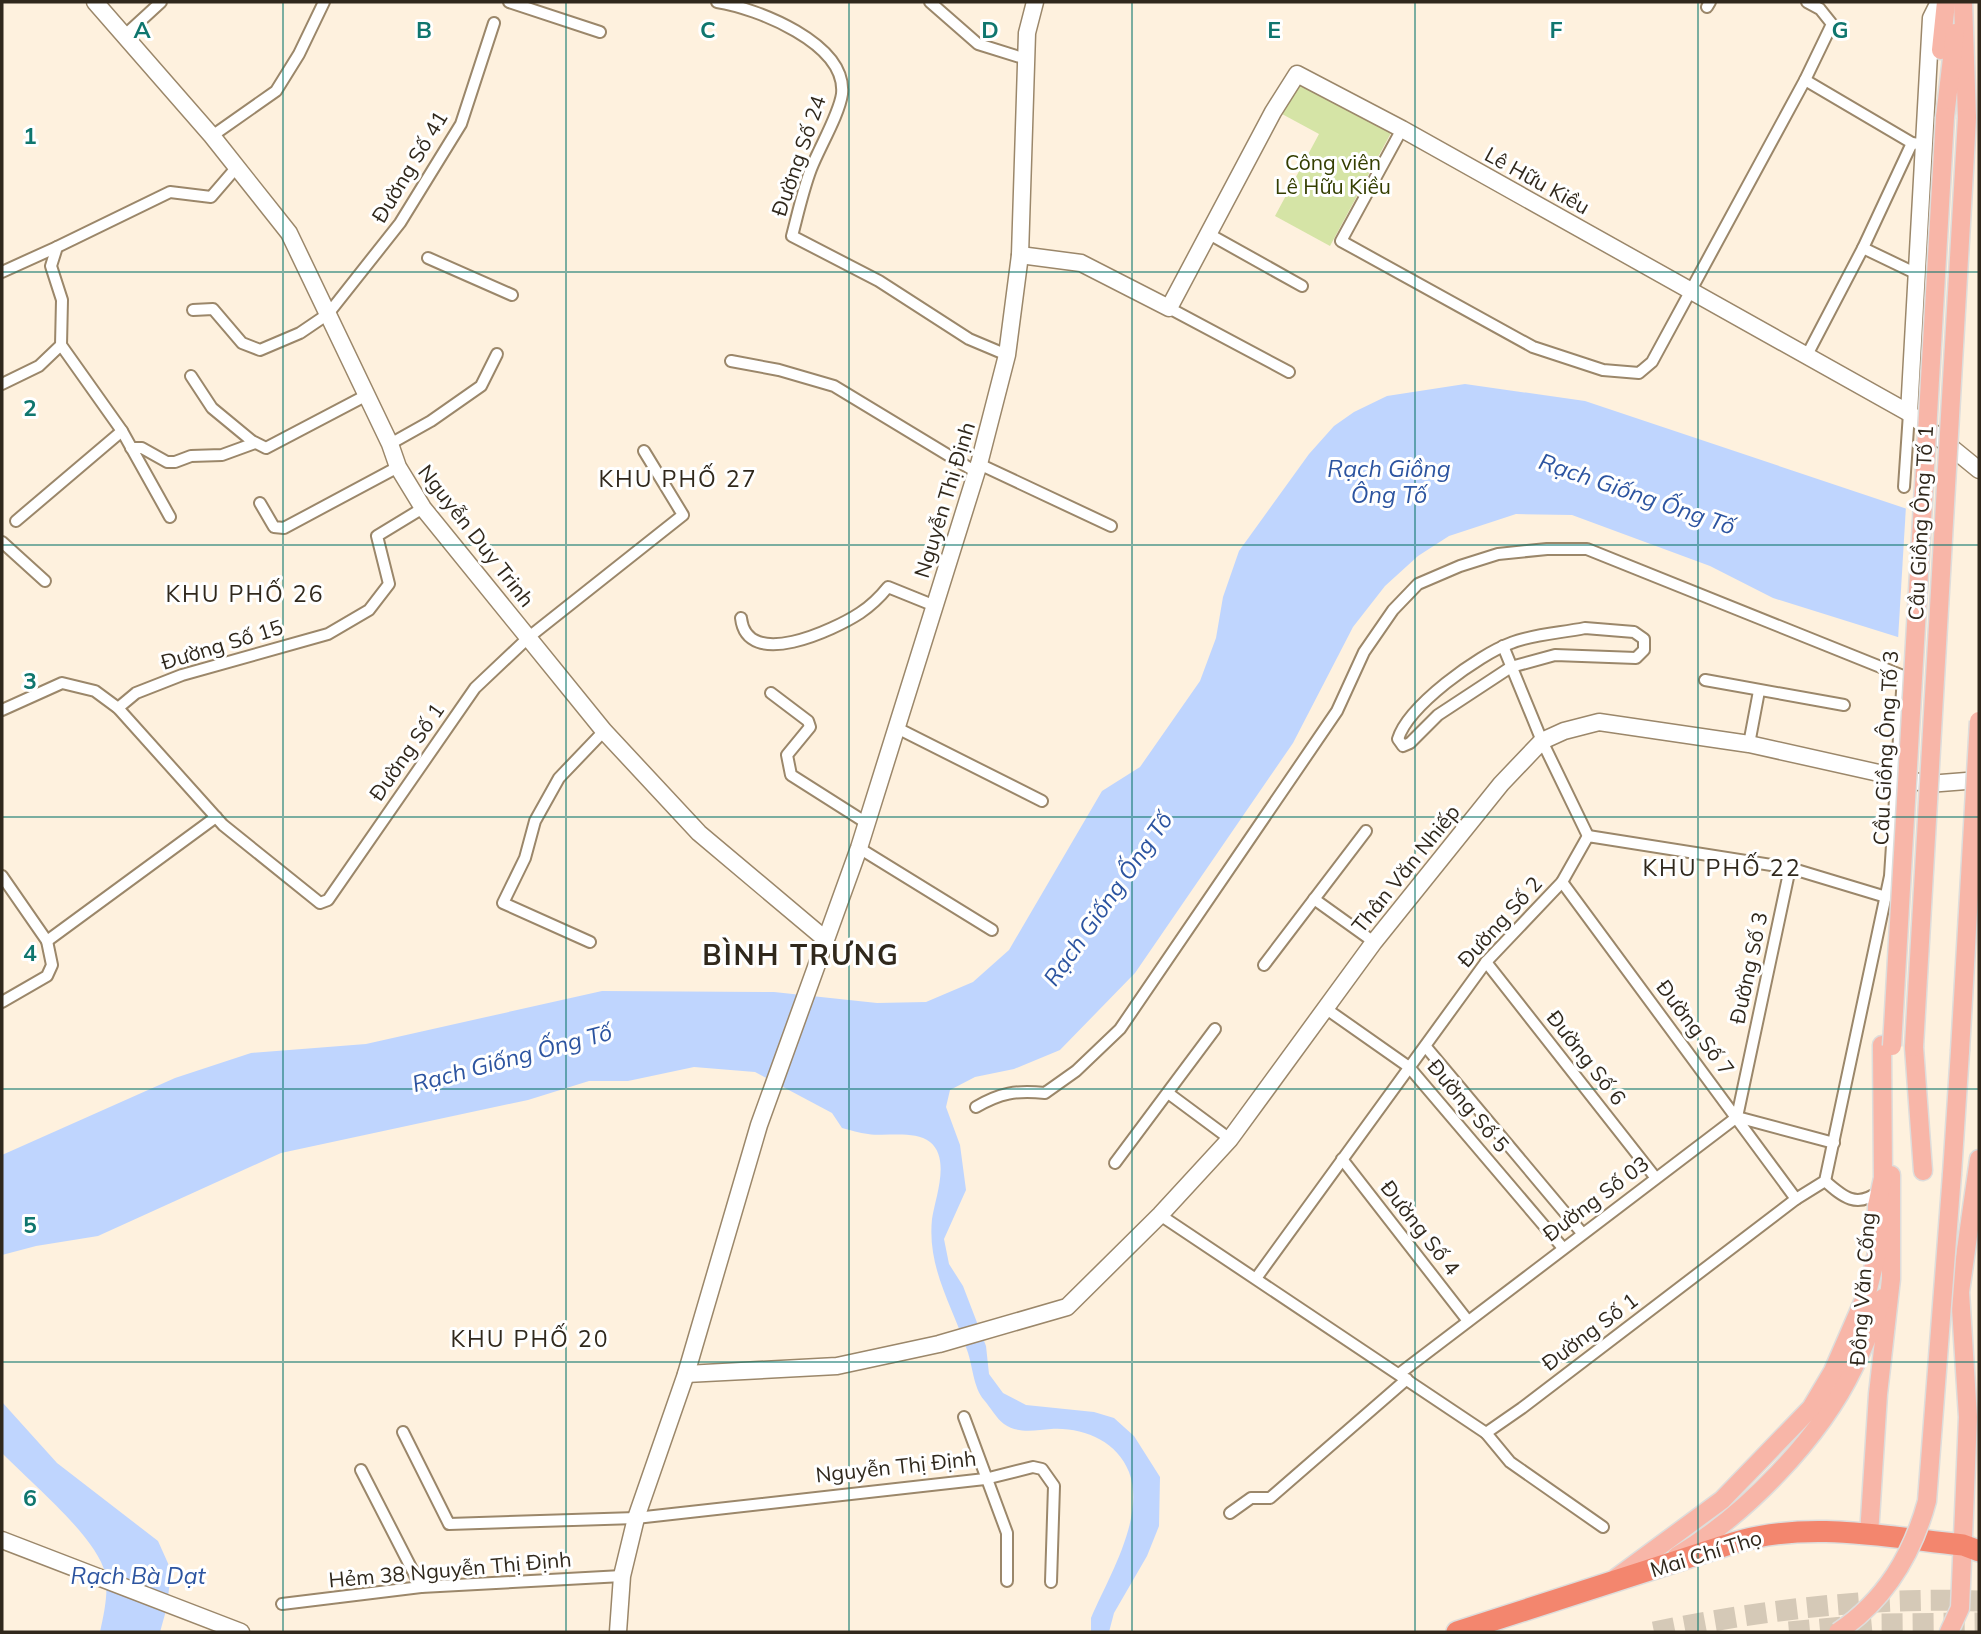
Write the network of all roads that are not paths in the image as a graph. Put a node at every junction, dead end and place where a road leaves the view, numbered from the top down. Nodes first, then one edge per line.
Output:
1 (95, 2) edge
2 (161, 2) edge
3 (324, 2) edge
4 (509, 2) edge
5 (717, 2) edge
6 (930, 2) edge
7 (1035, 2) edge
8 (1807, 2) edge
9 (1939, 2) edge
10 (1946, 2) edge
11 (1961, 2) edge
12 (494, 23) dead end
13 (600, 32) dead end
14 (124, 36) junction
15 (1026, 59) junction
16 (1805, 79) junction
17 (1940, 117) junction
18 (1402, 129) junction
19 (212, 136) junction
20 (1918, 144) junction
21 (236, 168) junction
22 (1209, 234) junction
23 (57, 247) junction
24 (1863, 248) junction
25 (1020, 255) junction
26 (428, 257) dead end
27 (2, 272) edge
28 (1915, 273) junction
29 (1302, 286) dead end
30 (1688, 289) junction
31 (512, 295) dead end
32 (1169, 309) junction
33 (193, 310) dead end
34 (328, 314) junction
35 (61, 345) junction
36 (497, 354) dead end
37 (1007, 355) junction
38 (1806, 357) junction
39 (731, 361) dead end
40 (1289, 372) dead end
41 (191, 376) dead end
42 (2, 384) edge
43 (365, 396) junction
44 (1909, 414) junction
45 (122, 430) junction
46 (255, 443) junction
47 (390, 444) junction
48 (131, 448) junction
49 (644, 451) dead end
50 (398, 467) junction
51 (978, 468) junction
52 (1979, 470) edge
53 (1904, 487) dead end
54 (260, 503) dead end
55 (424, 508) junction
56 (170, 517) dead end
57 (16, 521) dead end
58 (1111, 526) dead end
59 (2, 542) edge
60 (45, 581) dead end
61 (935, 607) junction
62 (741, 618) dead end
63 (529, 637) junction
64 (1503, 646) junction
65 (1511, 667) junction
66 (1705, 680) dead end
67 (1759, 691) junction
68 (771, 693) dead end
69 (1844, 705) dead end
70 (118, 708) junction
71 (2, 710) edge
72 (1979, 721) edge
73 (895, 727) junction
74 (604, 731) junction
75 (1542, 741) junction
76 (1749, 744) junction
77 (1896, 775) junction
78 (1979, 780) edge
79 (1042, 801) dead end
80 (216, 817) junction
81 (865, 822) junction
82 (1366, 831) dead end
83 (1588, 836) junction
84 (859, 848) junction
85 (1790, 868) junction
86 (2, 876) edge
87 (1562, 882) junction
88 (1885, 897) junction
89 (1314, 899) junction
90 (992, 930) dead end
91 (825, 939) junction
92 (47, 941) junction
93 (590, 942) dead end
94 (1374, 942) junction
95 (1486, 962) junction
96 (1264, 965) dead end
97 (2, 1002) edge
98 (1325, 1008) junction
99 (1215, 1029) dead end
100 (1887, 1045) junction
101 (1426, 1048) junction
102 (1409, 1067) junction
103 (1168, 1093) junction
104 (976, 1107) dead end
105 (1737, 1117) junction
106 (1230, 1139) junction
107 (1834, 1143) junction
108 (1342, 1158) junction
109 (1979, 1159) edge
110 (1115, 1163) dead end
111 (1923, 1169) dead end
112 (1655, 1177) junction
113 (1825, 1181) junction
114 (1879, 1198) junction
115 (1796, 1199) junction
116 (1160, 1215) junction
117 (1582, 1233) junction
118 (1563, 1248) junction
119 (1971, 1254) edge
120 (1257, 1277) junction
121 (1891, 1279) junction
122 (1468, 1321) junction
123 (1965, 1360) junction
124 (686, 1374) junction
125 (1403, 1377) junction
126 (1979, 1395) edge
127 (964, 1417) dead end
128 (403, 1432) dead end
129 (1486, 1433) junction
130 (361, 1470) dead end
131 (985, 1479) junction
132 (1230, 1513) dead end
133 (636, 1518) junction
134 (1603, 1527) dead end
135 (1869, 1535) junction
136 (2, 1540) edge
137 (1974, 1547) edge
138 (1656, 1569) junction
139 (622, 1576) junction
140 (1007, 1581) dead end
141 (1051, 1582) dead end
142 (1609, 1584) junction
143 (421, 1587) junction
144 (282, 1604) dead end
145 (241, 1632) edge
146 (618, 1632) edge
147 (1457, 1632) edge
148 (1838, 1632) edge
149 (1948, 1632) edge

1 - 14 street, Nguyễn Duy Trinh
2 - 14 street
3 - 19 street
4 - 13 street
5 - 37 street, Đường Số 24
6 - 15 street
7 - 15 street, Nguyễn Thị Định
8 - 16 street
9 - 20 street
10 - 17 main road
11 - 17 main road
11 - 111 main road, Cầu Giồng Ông Tố 1, bridge
12 - 34 street, Đường Số 41
14 - 19 street, Nguyễn Duy Trinh
15 - 25 street, Nguyễn Thị Định
16 - 20 street
16 - 30 street
17 - 100 main road, Cầu Giồng Ông Tố 3, bridge
18 - 22 street, Lê Hữu Kiều
18 - 30 street, Lê Hữu Kiều
18 - 30 street
19 - 21 street, Nguyễn Duy Trinh
20 - 24 street
20 - 28 street
21 - 23 street
21 - 34 street, Nguyễn Duy Trinh
22 - 29 street
22 - 32 street, Lê Hữu Kiều
23 - 27 street
23 - 35 street
24 - 28 street
24 - 38 street
25 - 32 street
25 - 37 street, Nguyễn Thị Định
26 - 31 street
28 - 44 street
30 - 38 street, Lê Hữu Kiều
32 - 40 street
33 - 34 street, Đường Số 41
34 - 43 street, Nguyễn Duy Trinh
35 - 42 street
35 - 45 street
36 - 47 street
37 - 51 street, Nguyễn Thị Định
38 - 44 street, Lê Hữu Kiều
39 - 51 street
41 - 46 street
43 - 46 street
43 - 47 street, Nguyễn Duy Trinh
44 - 52 street, Lê Hữu Kiều
44 - 53 street
45 - 48 street
45 - 57 street
46 - 48 street
47 - 50 street, Nguyễn Duy Trinh
48 - 56 street
49 - 63 street, Đường Số 1
50 - 54 street
50 - 55 street, Nguyễn Duy Trinh
51 - 58 street
51 - 61 street, Nguyễn Thị Định
55 - 63 street, Nguyễn Duy Trinh
55 - 70 street, Đường Số 15
59 - 60 street
61 - 62 street
61 - 73 street, Nguyễn Thị Định
63 - 74 street, Nguyễn Duy Trinh
63 - 80 street, Đường Số 1
64 - 65 street
64 - 65 street
64 - 65 street
65 - 75 street
66 - 67 street
67 - 69 street
67 - 76 street
68 - 81 street
70 - 71 street
70 - 80 street
72 - 148 main road, bridge
73 - 79 street
73 - 81 street, Nguyễn Thị Định
74 - 91 street, Nguyễn Duy Trinh
74 - 93 street
75 - 76 street, Thân Văn Nhiếp
75 - 83 street
75 - 94 street, Thân Văn Nhiếp
76 - 77 street, Thân Văn Nhiếp
77 - 78 street, Thân Văn Nhiếp
77 - 88 street
77 - 104 street
80 - 92 street
81 - 84 street, Nguyễn Thị Định
82 - 89 street
83 - 85 street
83 - 87 street, Đường Số 2
84 - 90 street
84 - 91 street, Nguyễn Thị Định
85 - 88 street
85 - 105 street, Đường Số 3
86 - 92 street
87 - 95 street, Đường Số 2
87 - 105 street, Đường Số 7
88 - 107 street
89 - 94 street
89 - 96 street
91 - 124 street, Nguyễn Thị Định
92 - 97 street
94 - 98 street, Thân Văn Nhiếp
95 - 101 street, Đường Số 2
95 - 112 street, Đường Số 6
98 - 102 street, Đường Số 5
98 - 106 street, Thân Văn Nhiếp
99 - 103 street
100 - 114 main road, Đồng Văn Cống
100 - 121 main road, Đồng Văn Cống
101 - 102 street, Đường Số 2
101 - 117 street
102 - 108 street, Đường Số 2
102 - 118 street, Đường Số 5
103 - 106 street
103 - 110 street
105 - 107 street
105 - 112 street, Đường Số 03
105 - 115 street, Đường Số 7
106 - 116 street, Thân Văn Nhiếp
107 - 113 street
108 - 120 street, Đường Số 2
108 - 122 street, Đường Số 4
109 - 119 main road
112 - 117 street, Đường Số 03
113 - 114 street
113 - 115 street, Đường Số 1
114 - 142 main road, Đồng Văn Cống
115 - 129 street, Đường Số 1
116 - 120 street
116 - 124 street, Thân Văn Nhiếp
117 - 118 street, Đường Số 03
118 - 122 street, Đường Số 03
119 - 123 main road
120 - 125 street
121 - 135 main road, Đồng Văn Cống
121 - 138 main road
122 - 125 street, Đường Số 03
123 - 126 main road
123 - 137 main road
124 - 133 street
125 - 129 street
125 - 132 street, Đường Số 03
127 - 131 street
128 - 133 street, Nguyễn Thị Định
129 - 134 street
130 - 143 street
131 - 133 street, Nguyễn Thị Định
131 - 140 street
131 - 141 street, Nguyễn Thị Định
133 - 139 street
135 - 137 highway, Mai Chí Thọ
135 - 138 highway, Mai Chí Thọ
136 - 145 street
137 - 149 main road
138 - 142 highway, Mai Chí Thọ
139 - 143 street, Hẻm 38 Nguyễn Thị Định
139 - 146 street
142 - 147 highway, Mai Chí Thọ
143 - 144 street, Hẻm 38 Nguyễn Thị Định

